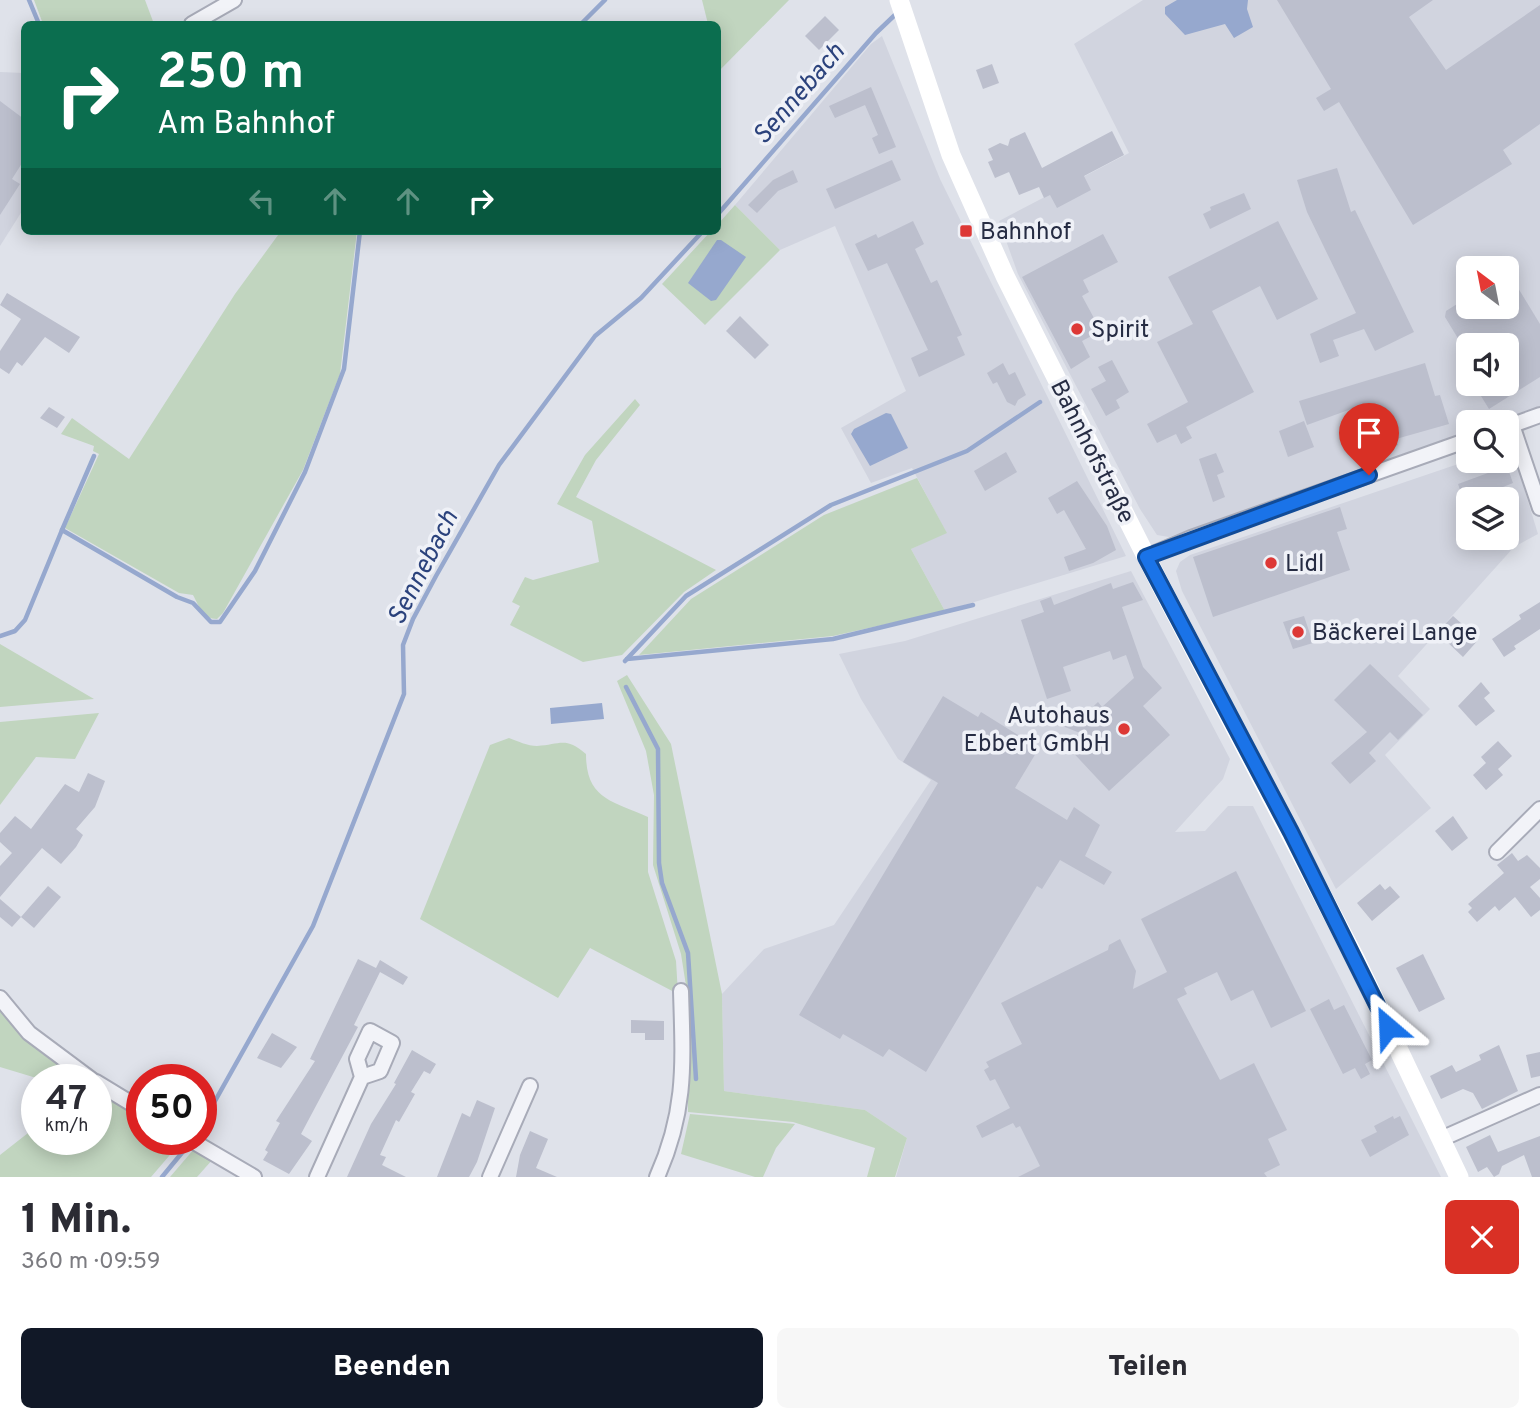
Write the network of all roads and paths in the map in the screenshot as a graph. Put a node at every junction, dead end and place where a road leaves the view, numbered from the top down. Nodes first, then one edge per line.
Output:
1 (234, 0) edge
2 (899, 0) edge
3 (197, 21) edge
4 (1540, 415) edge
5 (1519, 422) edge
6 (1456, 444) edge
7 (1519, 452) edge
8 (1540, 508) edge
9 (1146, 557) junction
10 (1540, 809) edge
11 (1497, 852) dead end
12 (681, 991) dead end
13 (0, 998) edge
14 (71, 1064) edge
15 (362, 1077) dead end
16 (530, 1086) dead end
17 (1540, 1095) edge
18 (1441, 1139) junction
19 (216, 1155) edge
20 (254, 1177) edge
21 (317, 1177) edge
22 (490, 1177) edge
23 (657, 1177) edge
24 (1459, 1177) edge

1 - 3 street
2 - 9 main road, Bahnhofstraße
4 - 5 street
6 - 9 street
7 - 8 street
9 - 18 main road, Bahnhofstraße
10 - 11 street
12 - 23 street
13 - 14 street
15 - 21 street
16 - 22 street
17 - 18 street
18 - 24 main road, Bahnhofstraße
19 - 20 street

